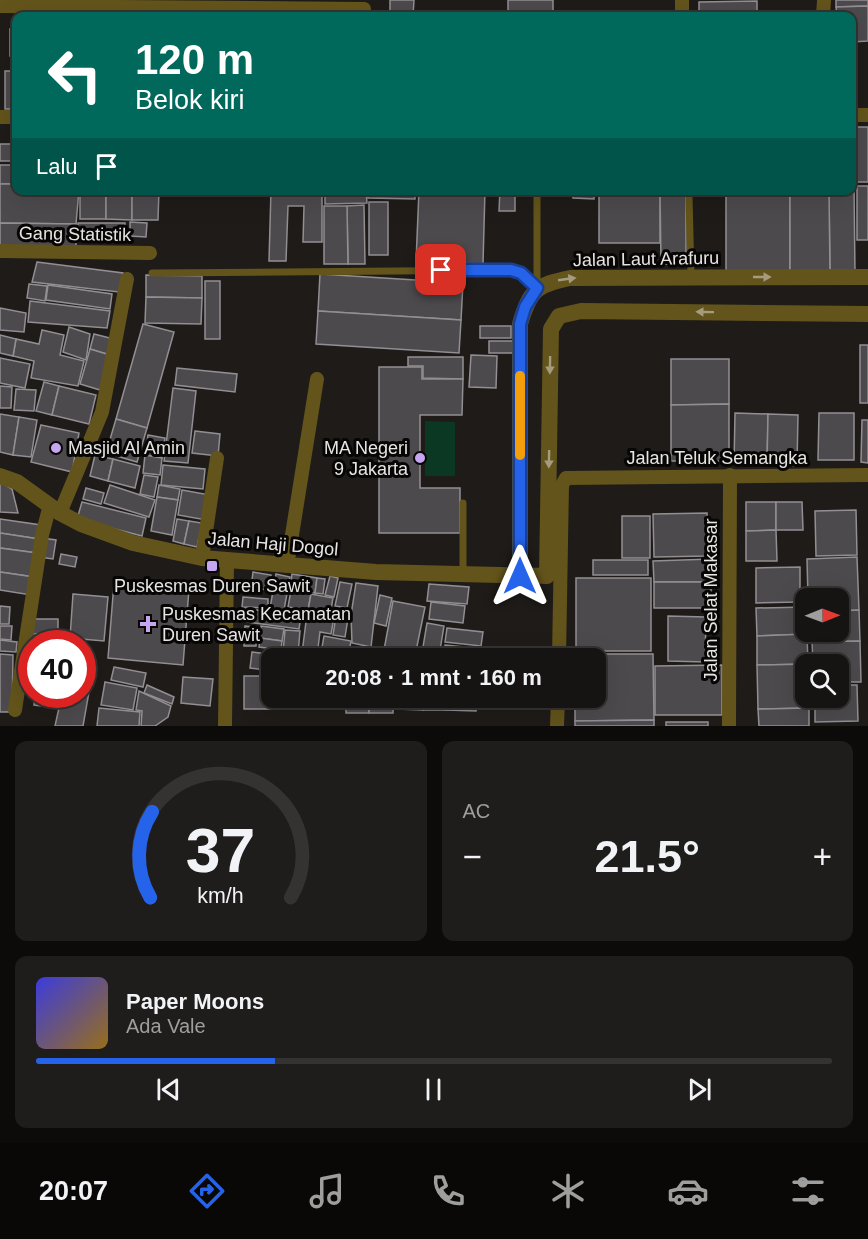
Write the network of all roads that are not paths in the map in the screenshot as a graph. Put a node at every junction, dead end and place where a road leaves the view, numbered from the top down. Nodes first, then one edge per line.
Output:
1 (193, 4) edge
2 (269, 4) edge
3 (0, 6) edge
4 (364, 8) edge
5 (537, 195) edge
6 (688, 196) dead end
7 (0, 251) edge
8 (150, 253) dead end
9 (152, 273) dead end
10 (868, 277) edge
11 (691, 278) junction
12 (127, 279) dead end
13 (537, 288) junction
14 (868, 314) edge
15 (317, 380) dead end
16 (217, 458) dead end
17 (730, 475) junction
18 (868, 475) edge
19 (0, 476) edge
20 (463, 503) dead end
21 (55, 509) junction
22 (202, 558) junction
23 (227, 561) junction
24 (287, 566) junction
25 (463, 574) junction
26 (520, 576) junction
27 (554, 577) junction
28 (558, 648) edge
29 (558, 708) edge
30 (15, 710) dead end
31 (225, 726) edge
32 (557, 726) edge
33 (729, 726) edge

1 - 2 street
1 - 3 street
2 - 4 street
5 - 13 lane
6 - 11 lane
7 - 8 street, Gang Statistik
9 - 13 lane
11 -> 10 street, Jalan Laut Arafuru
13 -> 11 street, Jalan Laut Arafuru
12 - 21 street
13 - 26 street
14 -> 27 street
15 - 24 street
16 - 22 street
17 - 18 street, Jalan Teluk Semangka
17 - 27 street, Jalan Teluk Semangka
17 - 33 street, Jalan Selat Makasar
19 - 21 street, Jalan Haji Dogol
20 - 25 lane
21 - 22 street, Jalan Haji Dogol
21 - 30 street
22 - 23 street, Jalan Haji Dogol
23 - 24 street, Jalan Haji Dogol
23 - 31 street
24 - 25 street, Jalan Haji Dogol
25 - 26 street, Jalan Haji Dogol
26 - 27 street, Jalan Haji Dogol
27 - 28 street
29 - 32 street

